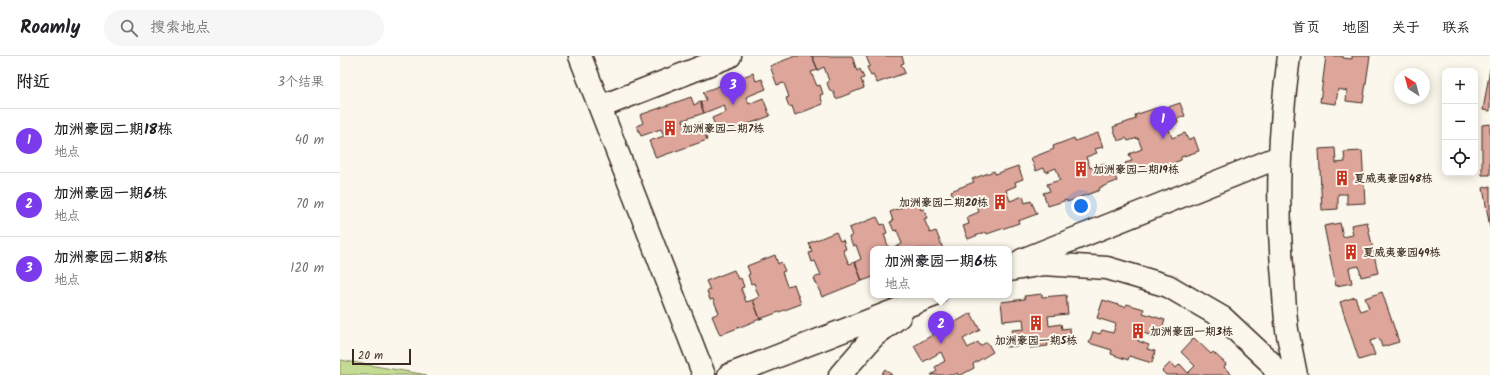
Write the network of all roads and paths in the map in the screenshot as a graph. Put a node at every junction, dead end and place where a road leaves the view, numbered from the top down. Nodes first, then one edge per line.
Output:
1 (580, 56) edge
2 (730, 56) edge
3 (1290, 56) edge
4 (600, 107) junction
5 (1279, 157) junction
6 (1012, 264) edge
7 (1012, 269) edge
8 (926, 298) edge
9 (928, 298) edge
10 (704, 375) edge
11 (729, 375) edge
12 (840, 375) edge
13 (1278, 375) edge
14 (1296, 375) edge

1 - 4 lane
2 - 4 lane
3 - 5 lane
4 - 10 lane
5 - 6 lane
5 - 14 lane
7 - 13 lane
8 - 11 lane
9 - 12 lane

